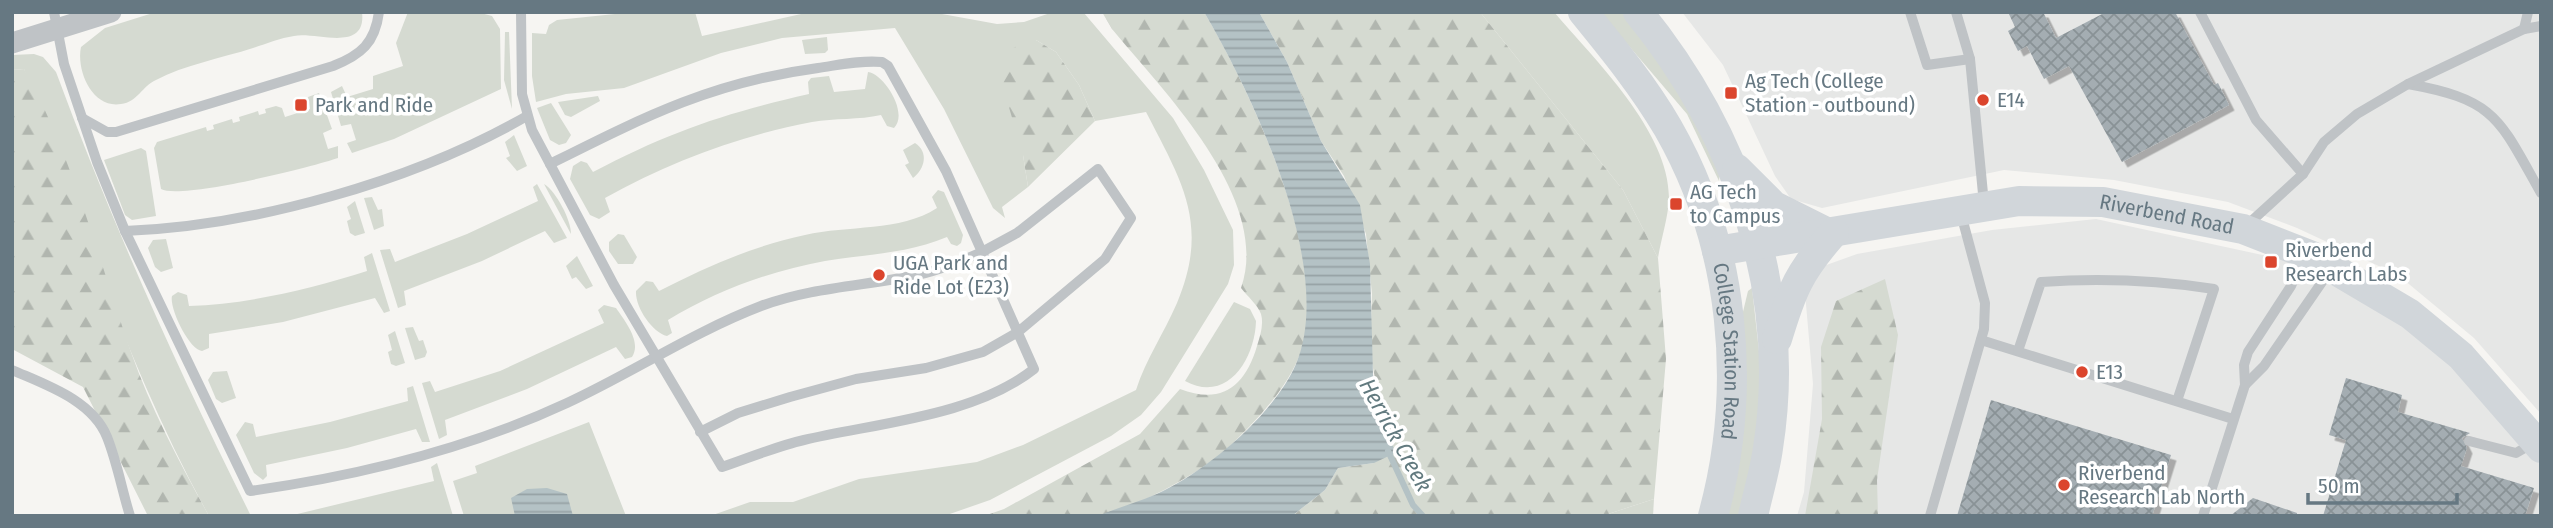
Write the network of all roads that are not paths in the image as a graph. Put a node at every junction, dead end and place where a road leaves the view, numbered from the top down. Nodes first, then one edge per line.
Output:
1 (111, 12) edge
2 (379, 12) edge
3 (521, 12) edge
4 (1583, 12) edge
5 (1638, 12) edge
6 (1910, 12) edge
7 (1956, 12) edge
8 (2200, 12) edge
9 (2528, 12) edge
10 (56, 20) edge
11 (2541, 26) edge
12 (2524, 29) junction
13 (12, 43) edge
14 (1970, 58) junction
15 (2408, 84) junction
16 (527, 116) junction
17 (82, 118) junction
18 (550, 164) junction
19 (1732, 164) junction
20 (2303, 174) junction
21 (2541, 193) edge
22 (1973, 209) junction
23 (2243, 229) junction
24 (125, 231) junction
25 (1831, 232) junction
26 (1759, 243) junction
27 (1717, 251) junction
28 (982, 253) junction
29 (2306, 253) junction
30 (2332, 267) junction
31 (1017, 332) junction
32 (1981, 340) junction
33 (2018, 351) junction
34 (1772, 356) junction
35 (656, 357) junction
36 (12, 370) edge
37 (2245, 385) junction
38 (2177, 401) junction
39 (2233, 419) junction
40 (700, 432) junction
41 (2469, 441) dead end
42 (2538, 444) edge
43 (130, 516) edge
44 (1713, 516) edge
45 (1753, 516) edge
46 (1930, 516) edge
47 (2203, 516) edge

1 - 10 street
2 - 17 lane
3 - 16 lane
4 - 27 main road, College Station Road
5 - 19 main road, College Station Road
6 - 14 lane
7 - 14 lane
8 - 20 lane
9 - 12 lane
10 - 13 street
10 - 17 lane
11 - 12 lane
12 - 15 lane
14 - 22 lane
15 - 20 lane
15 - 21 lane
16 - 18 lane
16 - 24 lane
17 - 24 lane
18 - 28 lane
18 - 35 lane
19 - 25 main road
19 - 26 main road, College Station Road
20 - 23 lane
22 - 23 main road, Riverbend Road
22 - 25 main road, Riverbend Road
22 - 32 lane
23 - 29 main road, Riverbend Road
24 - 35 lane
25 - 26 main road, Riverbend Road
25 - 34 main road
26 - 27 main road, Riverbend Road
26 - 34 main road, College Station Road
27 - 44 main road, College Station Road
28 - 31 lane
28 - 31 lane
28 - 35 lane
29 - 30 main road, Riverbend Road
29 - 37 lane
30 - 37 lane
30 - 42 main road, Riverbend Road
31 - 40 lane
31 - 40 lane
32 - 33 lane
32 - 46 lane
33 - 38 lane
33 - 38 lane
34 - 45 main road, College Station Road
35 - 40 lane
36 - 43 lane
37 - 39 lane
38 - 39 lane
39 - 47 lane
41 - 42 lane

